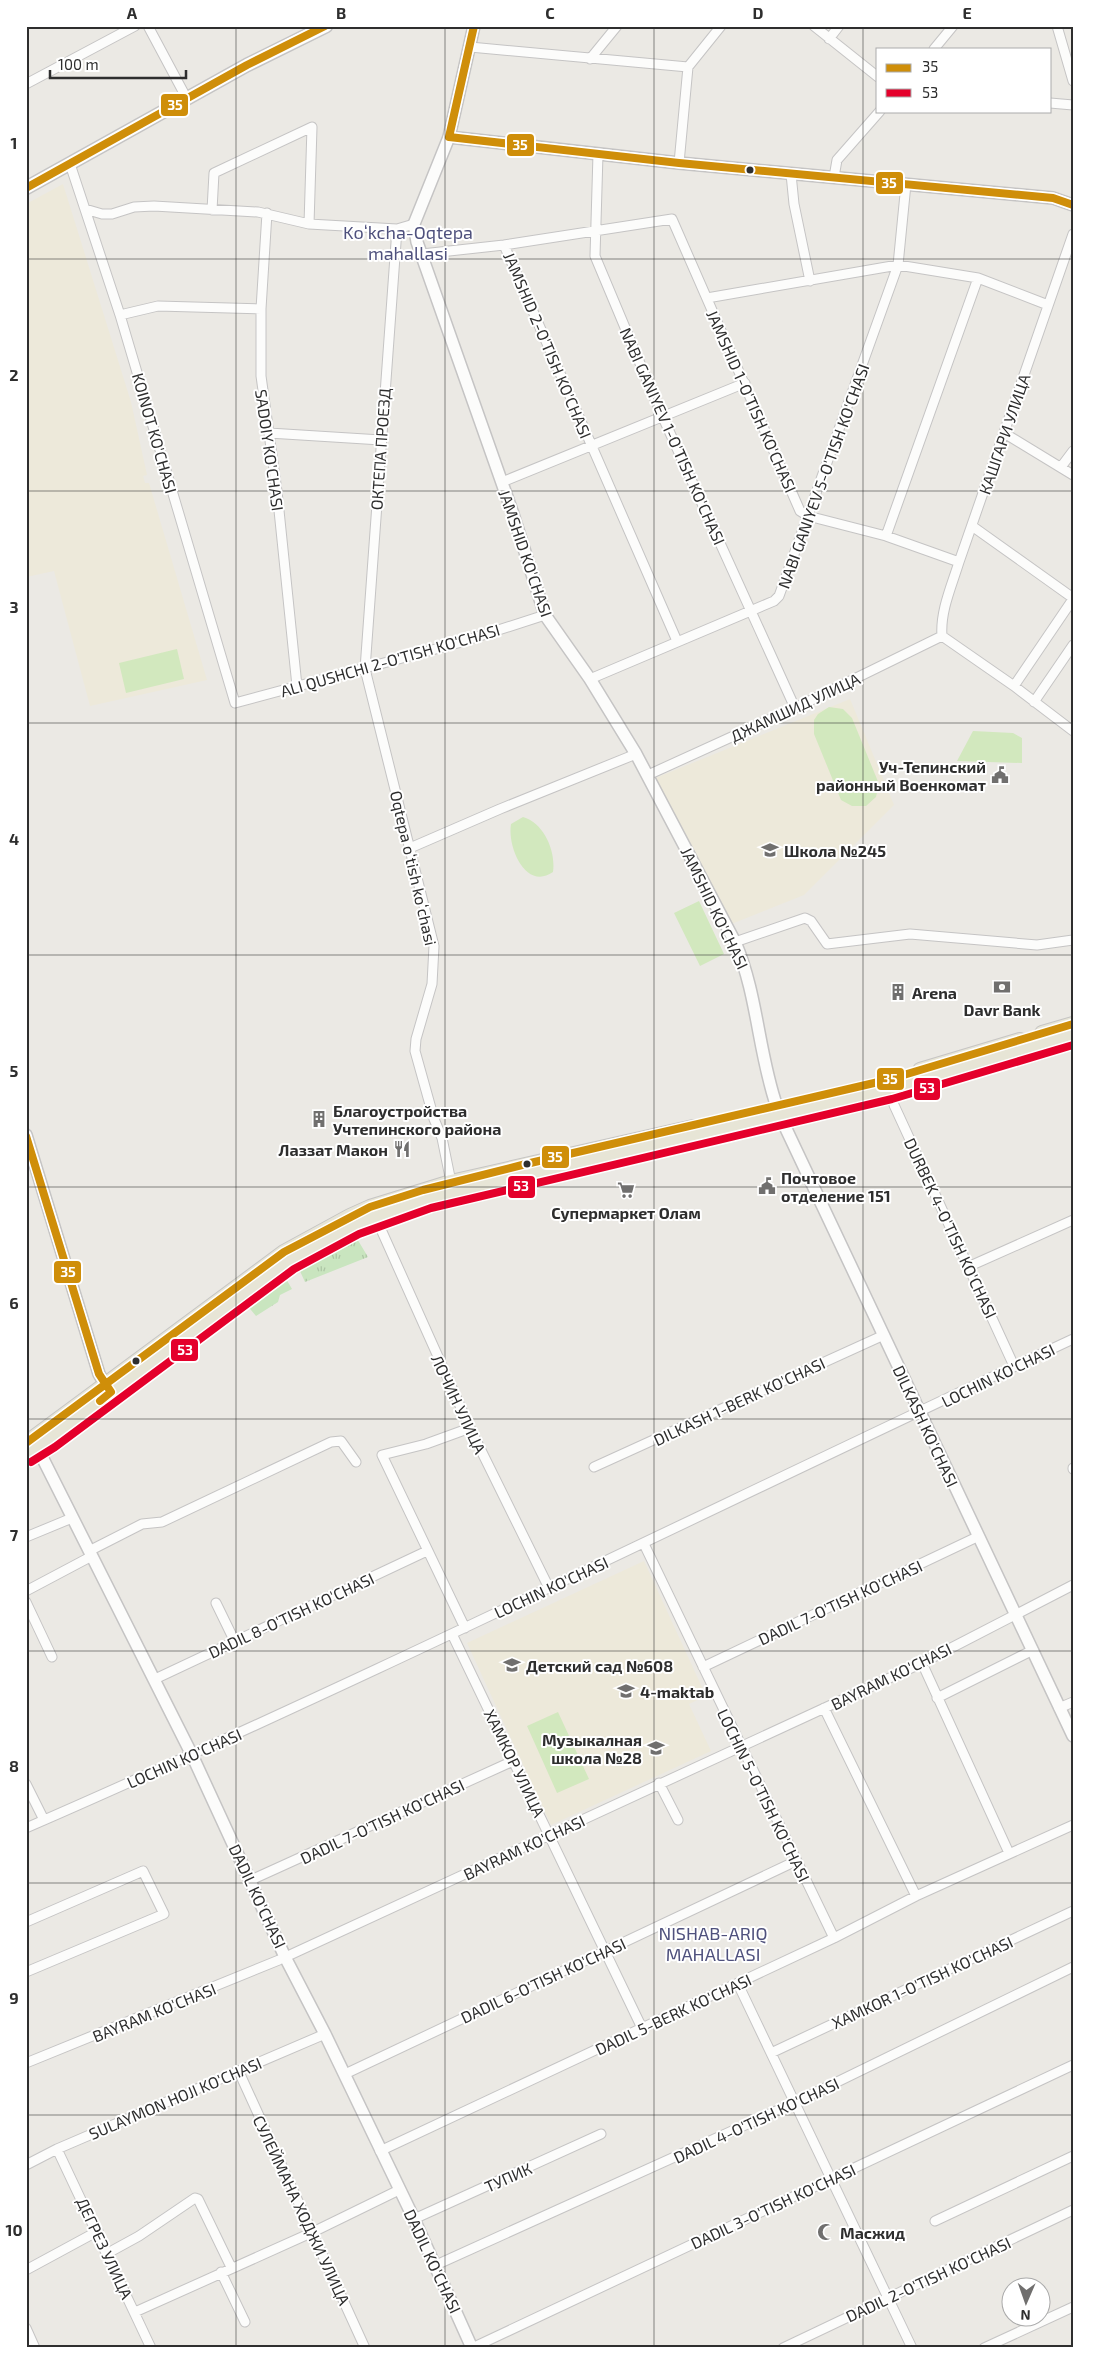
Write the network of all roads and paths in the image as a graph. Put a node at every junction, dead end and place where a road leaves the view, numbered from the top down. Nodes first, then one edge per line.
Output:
1 (135, 26) edge
2 (148, 26) edge
3 (326, 26) edge
4 (474, 26) edge
5 (617, 26) edge
6 (721, 26) edge
7 (814, 26) edge
8 (839, 26) edge
9 (953, 26) edge
10 (1057, 26) edge
11 (829, 39) junction
12 (470, 47) junction
13 (935, 48) edge
14 (590, 59) junction
15 (688, 67) junction
16 (876, 75) edge
17 (1073, 81) edge
18 (26, 84) edge
19 (187, 99) junction
20 (1052, 103) edge
21 (1073, 105) edge
22 (879, 112) edge
23 (449, 137) junction
24 (598, 154) junction
25 (680, 163) junction
26 (70, 164) junction
27 (791, 174) junction
28 (834, 177) junction
29 (906, 184) junction
30 (26, 188) edge
31 (1073, 205) edge
32 (85, 209) junction
33 (212, 210) junction
34 (267, 213) junction
35 (308, 224) junction
36 (414, 224) junction
37 (594, 229) junction
38 (396, 230) junction
39 (1073, 234) edge
40 (504, 245) junction
41 (422, 254) junction
42 (898, 265) junction
43 (978, 278) junction
44 (810, 280) junction
45 (707, 298) junction
46 (1048, 305) junction
47 (261, 308) junction
48 (120, 315) junction
49 (745, 383) junction
50 (662, 416) junction
51 (1004, 432) junction
52 (269, 433) junction
53 (381, 440) junction
54 (591, 445) junction
55 (1073, 451) edge
56 (1061, 467) junction
57 (1073, 475) edge
58 (502, 482) junction
59 (808, 516) junction
60 (972, 526) junction
61 (886, 536) junction
62 (959, 562) junction
63 (1073, 599) edge
64 (750, 610) junction
65 (545, 615) junction
66 (942, 636) junction
67 (677, 641) junction
68 (1073, 645) edge
69 (365, 669) junction
70 (590, 679) junction
71 (297, 686) junction
72 (1014, 686) junction
73 (1034, 702) junction
74 (235, 703) joint
75 (795, 708) junction
76 (1073, 732) edge
77 (636, 754) junction
78 (648, 775) junction
79 (410, 848) junction
80 (1073, 940) edge
81 (735, 942) junction
82 (1073, 1024) edge
83 (1073, 1034) edge
84 (889, 1084) junction
85 (778, 1112) junction
86 (27, 1140) edge
87 (452, 1187) junction
88 (372, 1212) junction
89 (1073, 1220) edge
90 (970, 1266) junction
91 (884, 1335) junction
92 (1073, 1339) edge
93 (1014, 1366) junction
94 (108, 1388) junction
95 (920, 1413) junction
96 (470, 1428) junction
97 (30, 1446) edge
98 (356, 1462) dead end
99 (594, 1467) dead end
100 (72, 1518) junction
101 (26, 1537) edge
102 (977, 1537) junction
103 (644, 1544) junction
104 (427, 1551) junction
105 (90, 1554) junction
106 (1073, 1585) edge
107 (550, 1588) junction
108 (26, 1591) edge
109 (26, 1602) edge
110 (216, 1603) dead end
111 (1015, 1614) junction
112 (465, 1628) junction
113 (452, 1634) junction
114 (235, 1642) junction
115 (1032, 1650) junction
116 (52, 1657) dead end
117 (922, 1663) junction
118 (703, 1667) junction
119 (155, 1679) junction
120 (937, 1698) junction
121 (1073, 1702) edge
122 (824, 1708) junction
123 (1059, 1708) junction
124 (1073, 1736) edge
125 (741, 1748) junction
126 (192, 1755) junction
127 (513, 1761) junction
128 (659, 1783) junction
129 (26, 1784) edge
130 (44, 1820) junction
131 (678, 1820) dead end
132 (1073, 1825) edge
133 (26, 1828) edge
134 (550, 1835) junction
135 (1009, 1853) junction
136 (796, 1861) junction
137 (251, 1880) junction
138 (916, 1896) junction
139 (1073, 1911) edge
140 (26, 1922) edge
141 (834, 1938) junction
142 (605, 1951) junction
143 (285, 1957) junction
144 (1073, 1967) edge
145 (26, 1972) edge
146 (738, 1984) junction
147 (642, 2028) junction
148 (325, 2034) junction
149 (771, 2053) junction
150 (26, 2063) edge
151 (1073, 2065) edge
152 (239, 2072) junction
153 (345, 2074) junction
154 (796, 2102) junction
155 (601, 2134) dead end
156 (57, 2149) junction
157 (380, 2150) junction
158 (1073, 2156) edge
159 (26, 2165) edge
160 (832, 2178) junction
161 (399, 2190) junction
162 (1073, 2210) edge
163 (414, 2219) junction
164 (935, 2221) dead end
165 (98, 2231) junction
166 (313, 2232) junction
167 (108, 2252) junction
168 (436, 2265) junction
169 (231, 2267) junction
170 (26, 2270) edge
171 (221, 2272) junction
172 (890, 2298) junction
173 (1073, 2307) edge
174 (135, 2312) junction
175 (245, 2322) dead end
176 (26, 2328) edge
177 (35, 2348) edge
178 (152, 2348) edge
179 (366, 2348) edge
180 (472, 2348) edge
181 (783, 2348) edge
182 (912, 2348) edge
183 (984, 2348) edge

1 - 18 street
2 - 19 street
3 - 19 main road
4 - 12 street
5 - 14 street
6 - 15 street
7 - 11 street
8 - 11 street
9 - 13 street
10 - 17 street
11 - 16 street
12 - 14 street
12 - 23 street
14 - 15 street
15 - 25 street
19 - 26 main road
20 - 21 street
22 - 28 street
23 - 24 street
23 - 36 street
24 - 25 street
24 - 37 street, NABI GANIYEV 1-O'TISH KO'CHASI
25 - 27 street
26 - 30 main road
26 - 32 street, KOINOT KO'CHASI
27 - 28 street
27 - 44 street
28 - 29 street
29 - 31 street
29 - 42 street, NABI GANIYEV 5-O'TISH KO'CHASI
32 - 33 street
32 - 48 street, KOINOT KO'CHASI
33 - 34 street
33 - 35 street
34 - 35 street
34 - 47 street, SADOIY KO'CHASI
35 - 38 street
36 - 38 street
36 - 41 street, JAMSHID KO'CHASI
37 - 40 street
37 - 45 street, JAMSHID 1-O'TISH KO'CHASI
37 - 50 street, NABI GANIYEV 1-O'TISH KO'CHASI
38 - 53 street, ОКТЕПА ПРОЕЗД
39 - 46 street, КАШГАРИ УЛИЦА
40 - 41 street
40 - 54 street, JAMSHID 2-O'TISH KO'CHASI
41 - 58 street, JAMSHID KO'CHASI
42 - 43 street
42 - 44 street
42 - 59 street, NABI GANIYEV 5-O'TISH KO'CHASI
43 - 46 street
43 - 61 street
44 - 45 street
45 - 49 street, JAMSHID 1-O'TISH KO'CHASI
46 - 51 street, КАШГАРИ УЛИЦА
47 - 48 street
47 - 52 street, SADOIY KO'CHASI
48 - 74 street, KOINOT KO'CHASI
49 - 50 street, JAMSHID 2-O'TISH KO'CHASI
49 - 59 street, JAMSHID 1-O'TISH KO'CHASI
50 - 54 street, JAMSHID 2-O'TISH KO'CHASI
50 - 64 street, NABI GANIYEV 1-O'TISH KO'CHASI
51 - 56 street
51 - 60 street, КАШГАРИ УЛИЦА
52 - 53 street
52 - 71 street, SADOIY KO'CHASI
53 - 69 street, ОКТЕПА ПРОЕЗД
54 - 58 street, JAMSHID 2-O'TISH KO'CHASI
54 - 67 street, JAMSHID 2-O'TISH KO'CHASI
55 - 56 street
56 - 57 street
58 - 65 street, JAMSHID KO'CHASI
59 - 61 street
59 - 64 street, NABI GANIYEV 5-O'TISH KO'CHASI
60 - 62 street, КАШГАРИ УЛИЦА
60 - 63 street
61 - 62 street
62 - 66 street, КАШГАРИ УЛИЦА
63 - 72 street
64 - 67 street, NABI GANIYEV 5-O'TISH KO'CHASI
64 - 75 street, NABI GANIYEV 1-O'TISH KO'CHASI
65 - 69 street, ALI QUSHCHI 2-O'TISH KO'CHASI
65 - 70 street, JAMSHID KO'CHASI
66 - 72 street
66 - 75 street, ДЖАМШИД УЛИЦА
67 - 70 street, NABI GANIYEV 5-O'TISH KO'CHASI
68 - 73 street
69 - 71 street, ALI QUSHCHI 2-O'TISH KO'CHASI
69 - 79 street, Oqtepa oʻtish koʻchasi
70 - 77 street, JAMSHID KO'CHASI
71 - 74 street, ALI QUSHCHI 2-O'TISH KO'CHASI
72 - 73 street
73 - 76 street
75 - 78 street, ДЖАМШИД УЛИЦА
77 - 78 street, JAMSHID KO'CHASI
77 - 79 street
78 - 81 street, JAMSHID KO'CHASI
79 - 87 street, Oqtepa oʻtish koʻchasi
80 - 81 street
81 - 85 street, JAMSHID KO'CHASI
82 - 84 main road
83 - 84 main road
84 - 85 main road
84 - 90 street, DURBEK 4-O'TISH KO'CHASI
85 - 87 main road
85 - 91 street, DILKASH KO'CHASI
86 - 94 street
87 - 88 main road
88 - 94 main road
88 - 96 street, ЛОЧИН УЛИЦА
89 - 90 street
90 - 93 street, DURBEK 4-O'TISH KO'CHASI
91 - 95 street, DILKASH KO'CHASI
91 - 99 street, DILKASH 1-BERK KO'CHASI
92 - 93 street, LOCHIN KO'CHASI
93 - 95 street, LOCHIN KO'CHASI
94 - 97 main road
95 - 102 street, DILKASH KO'CHASI
95 - 103 street, LOCHIN KO'CHASI
96 - 104 street
96 - 107 street, ЛОЧИН УЛИЦА
97 - 100 street, DADIL KO'CHASI
98 - 105 street
100 - 101 street
100 - 105 street, DADIL KO'CHASI
102 - 111 street, DILKASH KO'CHASI
102 - 118 street, DADIL 7-O'TISH KO'CHASI
103 - 107 street, LOCHIN KO'CHASI
103 - 118 street, LOCHIN 5-O'TISH KO'CHASI
104 - 112 street
104 - 114 street, DADIL 8-O'TISH KO'CHASI
105 - 108 street
105 - 119 street, DADIL KO'CHASI
106 - 111 street, BAYRAM KO'CHASI
107 - 112 street, LOCHIN KO'CHASI
109 - 116 street
110 - 114 street
111 - 115 street, DILKASH KO'CHASI
111 - 117 street, BAYRAM KO'CHASI
112 - 113 street, LOCHIN KO'CHASI
113 - 126 street, LOCHIN KO'CHASI
113 - 127 street, ХАМКОР УЛИЦА
114 - 119 street, DADIL 8-O'TISH KO'CHASI
115 - 120 street
115 - 123 street, DILKASH KO'CHASI
117 - 120 street
117 - 122 street, BAYRAM KO'CHASI
118 - 125 street, LOCHIN 5-O'TISH KO'CHASI
119 - 126 street, DADIL KO'CHASI
120 - 135 street
121 - 123 street
122 - 125 street, BAYRAM KO'CHASI
122 - 138 street
123 - 124 street, DILKASH KO'CHASI
125 - 128 street, BAYRAM KO'CHASI
125 - 136 street, LOCHIN 5-O'TISH KO'CHASI
126 - 130 street, LOCHIN KO'CHASI
126 - 137 street, DADIL KO'CHASI
127 - 134 street, ХАМКОР УЛИЦА
127 - 137 street, DADIL 7-O'TISH KO'CHASI
128 - 131 street
128 - 134 street, BAYRAM KO'CHASI
129 - 130 street
130 - 133 street, LOCHIN KO'CHASI
132 - 135 street, DADIL 5-BERK KO'CHASI
134 - 142 street, ХАМКОР УЛИЦА
134 - 143 street, BAYRAM KO'CHASI
135 - 138 street, DADIL 5-BERK KO'CHASI
136 - 141 street, LOCHIN 5-O'TISH KO'CHASI
136 - 142 street, DADIL 6-O'TISH KO'CHASI
137 - 143 street, DADIL KO'CHASI
138 - 141 street, DADIL 5-BERK KO'CHASI
139 - 149 street, XAMKOR 1-O'TISH KO'CHASI
140 - 145 street
141 - 146 street, DADIL 5-BERK KO'CHASI
142 - 147 street, ХАМКОР УЛИЦА
142 - 153 street, DADIL 6-O'TISH KO'CHASI
143 - 148 street, DADIL KO'CHASI
143 - 150 street, BAYRAM KO'CHASI
144 - 154 street, DADIL 4-O'TISH KO'CHASI
146 - 147 street, DADIL 5-BERK KO'CHASI
146 - 149 street
147 - 157 street, DADIL 5-BERK KO'CHASI
148 - 152 street, SULAYMON HOJI KO'CHASI
148 - 153 street, DADIL KO'CHASI
149 - 154 street
151 - 160 street, DADIL 3-O'TISH KO'CHASI
152 - 156 street, SULAYMON HOJI KO'CHASI
152 - 166 street, СУЛЕЙМАНА ХОДЖИ УЛИЦА
153 - 157 street, DADIL KO'CHASI
154 - 160 street
154 - 168 street, DADIL 4-O'TISH KO'CHASI
155 - 163 street, ТУПИК
156 - 159 street, SULAYMON HOJI KO'CHASI
156 - 165 street, ДЕГРЕЗ УЛИЦА
157 - 161 street, DADIL KO'CHASI
158 - 164 street
160 - 172 street
160 - 180 street, DADIL 3-O'TISH KO'CHASI
161 - 163 street, DADIL KO'CHASI
161 - 166 street
162 - 172 street, DADIL 2-O'TISH KO'CHASI
163 - 168 street, DADIL KO'CHASI
165 - 167 street, ДЕГРЕЗ УЛИЦА
165 - 170 street
166 - 169 street
166 - 179 street, СУЛЕЙМАНА ХОДЖИ УЛИЦА
167 - 169 street
167 - 174 street, ДЕГРЕЗ УЛИЦА
168 - 180 street, DADIL KO'CHASI
169 - 171 street
171 - 174 street
171 - 175 street
172 - 181 street, DADIL 2-O'TISH KO'CHASI
172 - 182 street
173 - 183 street
174 - 178 street, ДЕГРЕЗ УЛИЦА
176 - 177 street

